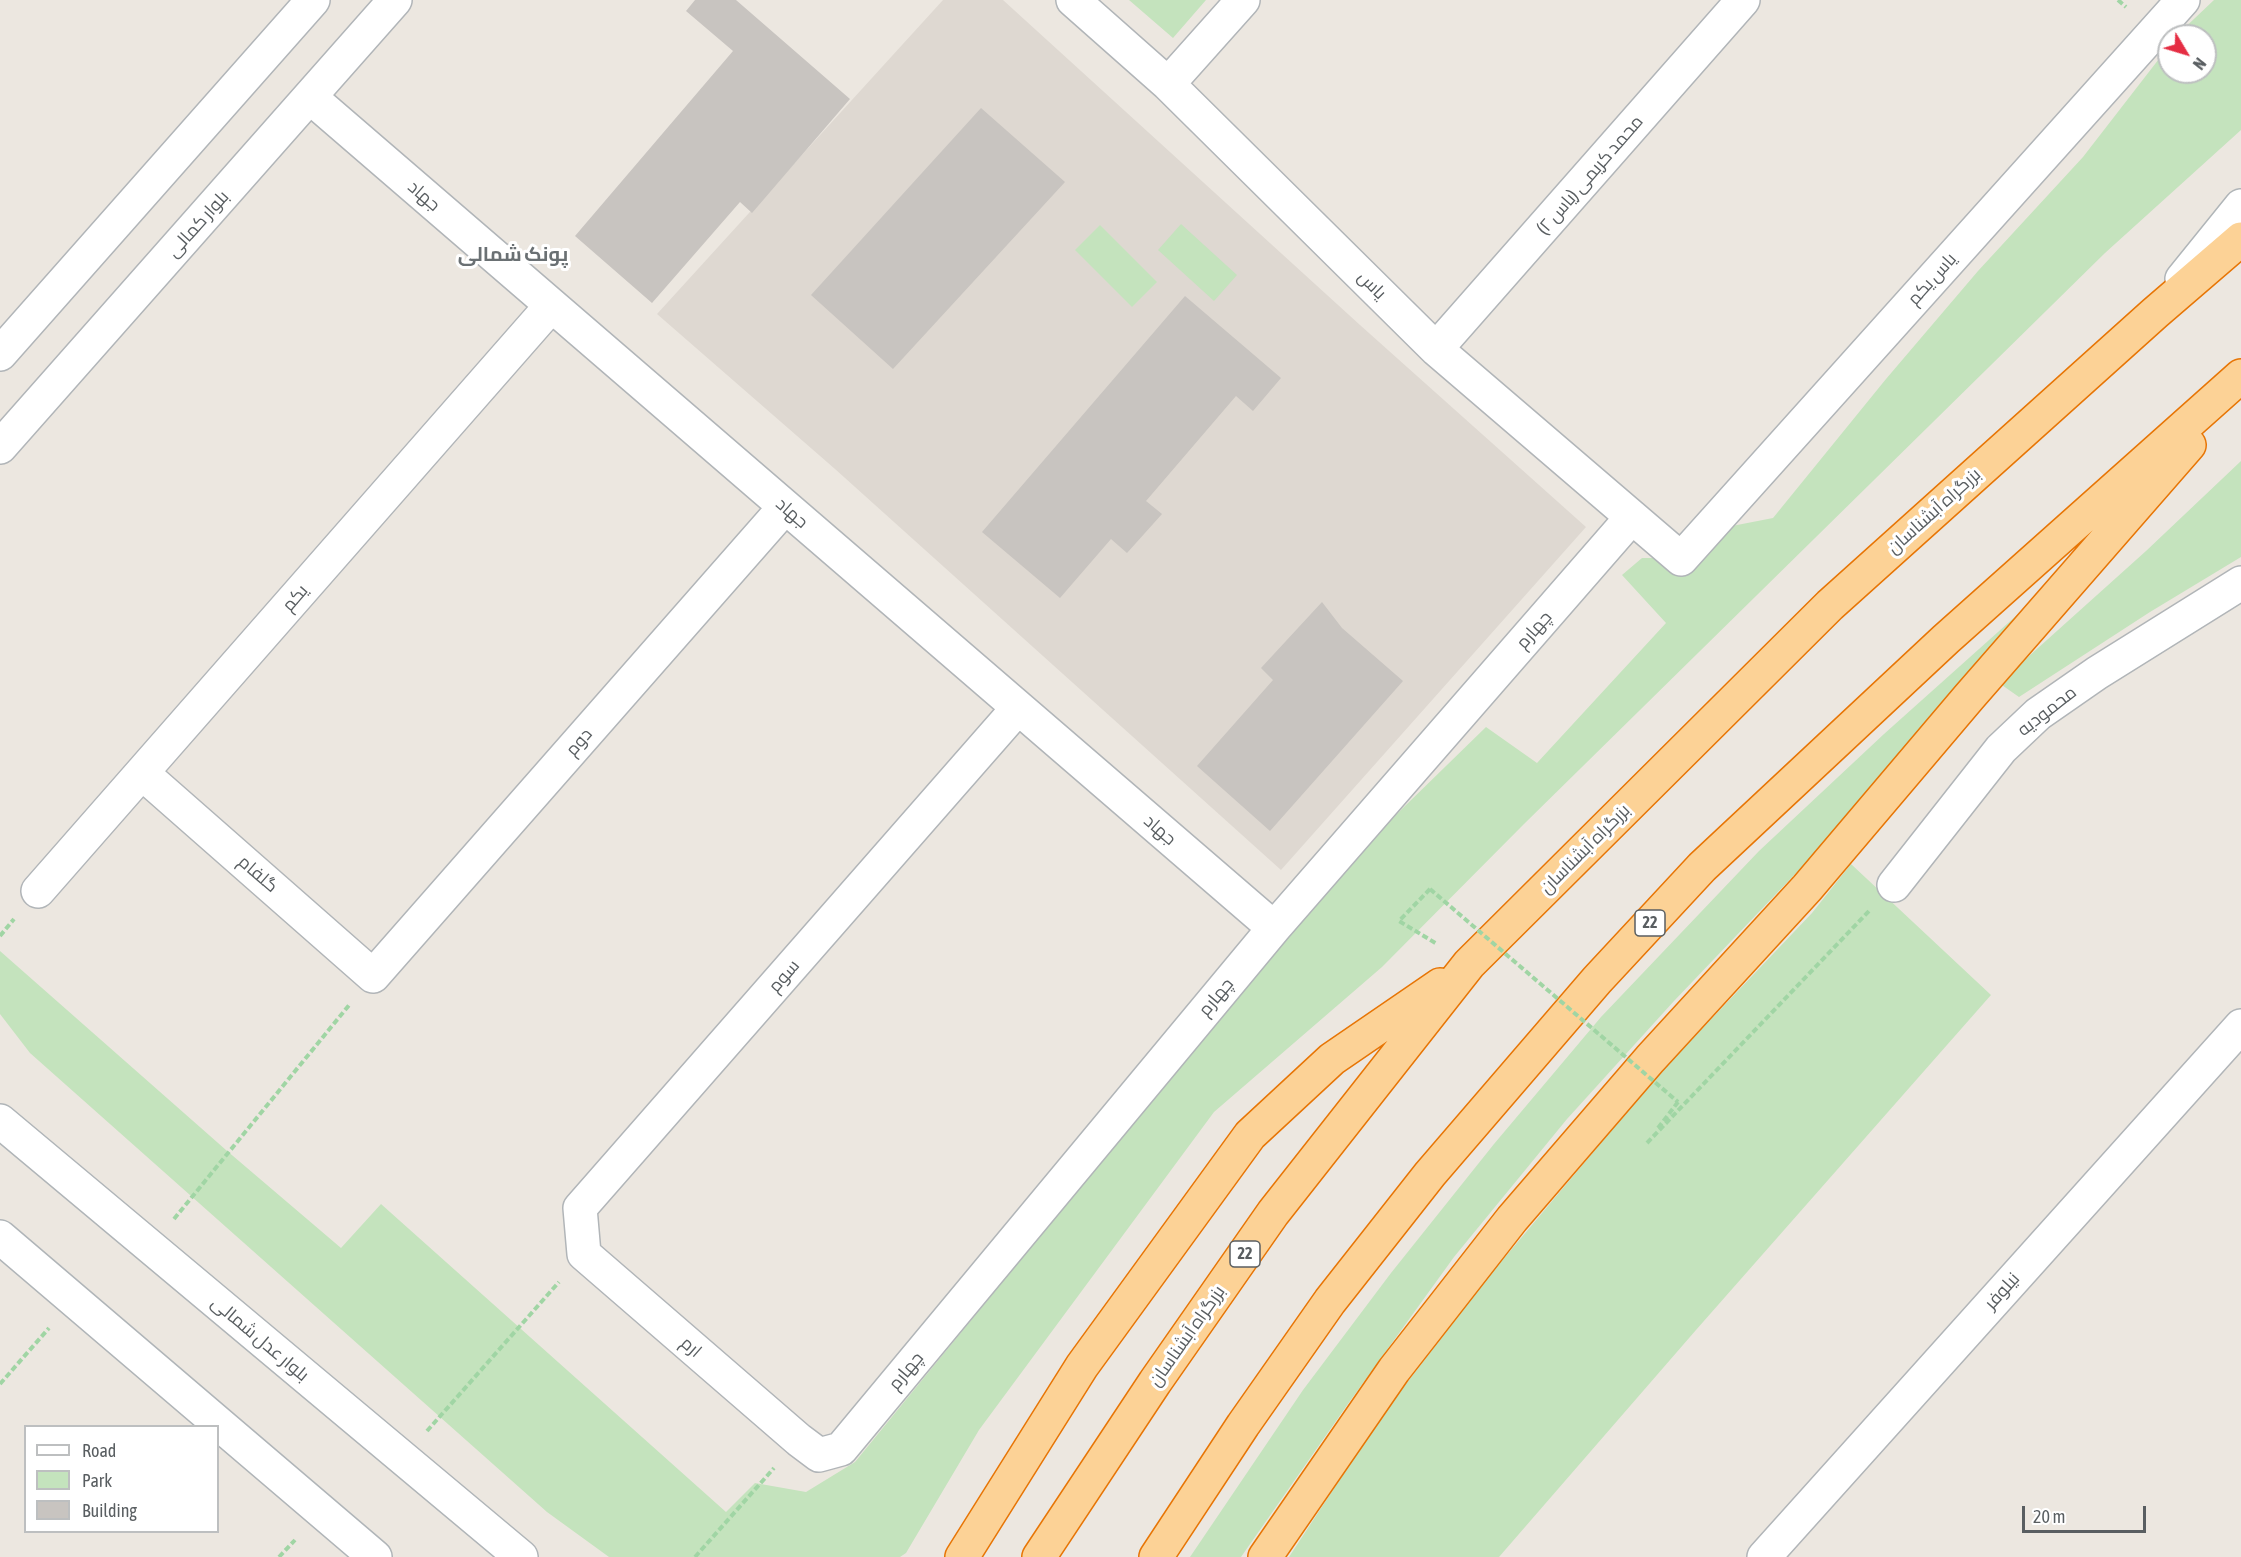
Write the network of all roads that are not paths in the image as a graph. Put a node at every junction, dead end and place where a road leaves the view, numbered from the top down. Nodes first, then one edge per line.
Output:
1 (313, 0) edge
2 (395, 0) edge
3 (1073, 0) edge
4 (1243, 0) edge
5 (1743, 0) edge
6 (2184, 0) edge
7 (1168, 84) junction
8 (310, 97) junction
9 (2241, 206) edge
10 (2241, 239) edge
11 (551, 306) junction
12 (2155, 313) junction
13 (1436, 349) junction
14 (0, 354) edge
15 (2241, 376) edge
16 (2241, 387) edge
17 (0, 447) edge
18 (785, 507) junction
19 (1632, 517) junction
20 (1681, 559) joint
21 (2241, 583) edge
22 (1018, 708) junction
23 (142, 773) junction
24 (1894, 885) road end
25 (38, 891) dead end
26 (1274, 928) junction
27 (1469, 964) junction
28 (373, 976) joint
29 (2241, 1026) edge
30 (0, 1121) edge
31 (0, 1237) edge
32 (584, 1254) joint
33 (799, 1440) joint
34 (962, 1555) edge
35 (375, 1557) edge
36 (521, 1557) edge
37 (1039, 1557) edge
38 (1156, 1557) edge
39 (1265, 1557) edge
40 (1764, 1557) edge

1 - 14 street
2 - 8 street, بلوار کمالی
3 - 7 street, یاس
4 - 7 street
5 - 13 street, محمد کریمی (یاس ۲)
6 - 20 street, یاس یکم
7 - 13 street, یاس
8 - 11 street, جهاد
8 - 17 street, بلوار کمالی
9 - 12 street
10 - 12 highway, بزرگراه آبشناسان / 22
11 - 18 street, جهاد
11 - 23 street, یکم
12 - 27 highway, بزرگراه آبشناسان / 22
13 - 19 street, یاس
15 - 38 highway, 22
16 - 39 highway
18 - 22 street, جهاد
18 - 28 street, دوم
19 - 20 street, یاس
19 - 26 street, چهارم
21 - 24 street, محمودیه
22 - 26 street, جهاد
22 - 32 street, سوم
23 - 25 street, یکم
23 - 28 street, گلفام
26 - 33 street, چهارم
27 - 34 highway
27 - 37 highway, بزرگراه آبشناسان / 22
29 - 40 street, نیلوفر
30 - 36 street, بلوار عدل شمالی
31 - 35 street
32 - 33 street, ارم

